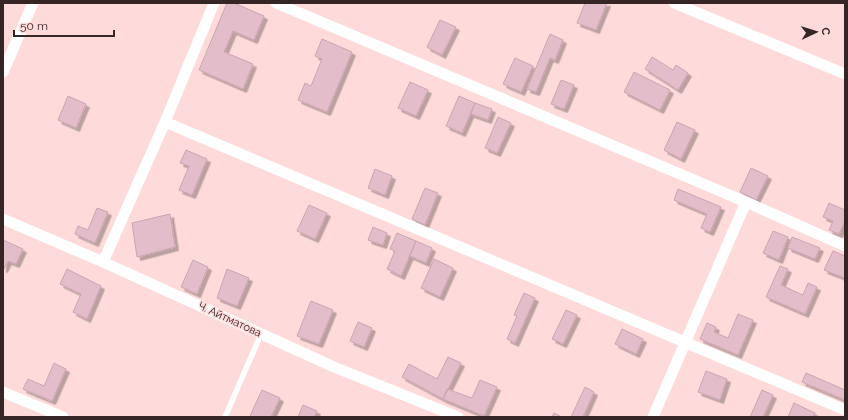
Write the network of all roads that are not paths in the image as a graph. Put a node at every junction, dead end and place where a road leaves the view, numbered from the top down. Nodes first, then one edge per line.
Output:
1 (33, 3) edge
2 (214, 3) edge
3 (276, 3) edge
4 (674, 3) edge
5 (6, 57) edge
6 (3, 72) edge
7 (845, 74) edge
8 (165, 122) junction
9 (746, 202) junction
10 (3, 219) edge
11 (845, 246) edge
12 (104, 262) junction
13 (262, 334) junction
14 (685, 343) junction
15 (3, 392) edge
16 (845, 410) edge
17 (63, 417) edge
18 (225, 417) edge
19 (458, 417) edge
20 (653, 417) edge

1 - 5 street
2 - 8 street
3 - 9 street
4 - 7 street
5 - 6 street
8 - 12 street
8 - 14 street
9 - 11 street
9 - 14 street
10 - 12 street, Ч. Айтматова
12 - 13 street, Ч. Айтматова
13 - 18 lane
13 - 19 street, Ч. Айтматова
14 - 16 street
14 - 20 street
15 - 17 street

